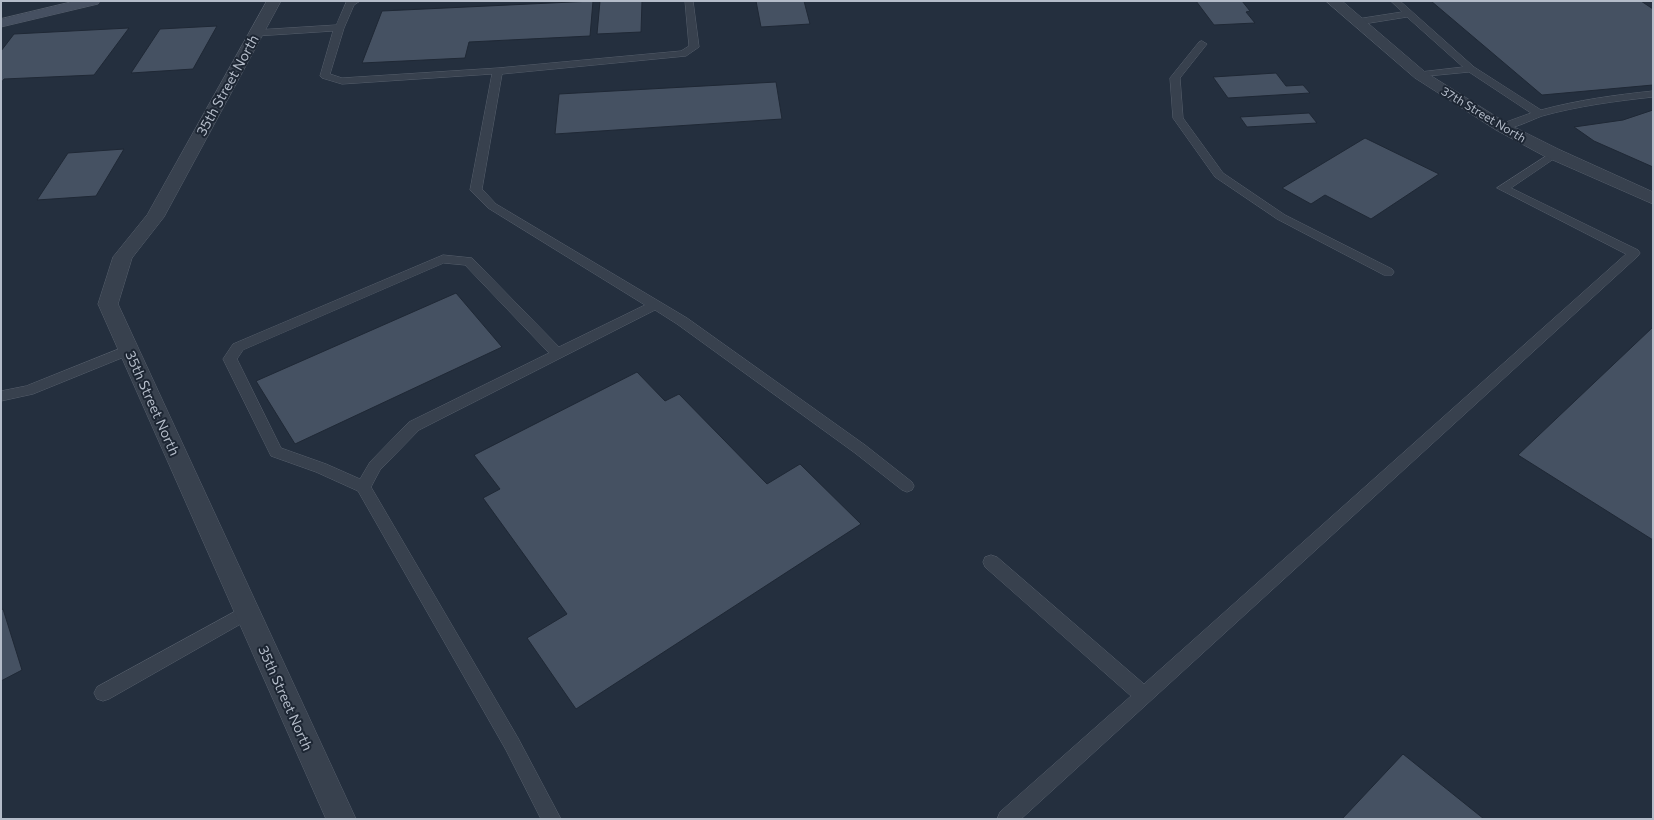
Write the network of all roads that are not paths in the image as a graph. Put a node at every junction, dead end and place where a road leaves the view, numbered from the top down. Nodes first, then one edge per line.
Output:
1 (93, 1) edge
2 (274, 1) edge
3 (356, 1) edge
4 (689, 1) edge
5 (1333, 1) edge
6 (1396, 1) edge
7 (1410, 14) junction
8 (1, 22) edge
9 (1357, 22) junction
10 (339, 28) junction
11 (256, 33) junction
12 (1202, 44) dead end
13 (1472, 69) junction
14 (498, 71) junction
15 (1420, 75) junction
16 (1653, 94) edge
17 (1538, 113) junction
18 (1502, 127) junction
19 (1554, 154) junction
20 (1653, 199) edge
21 (1388, 272) dead end
22 (655, 305) junction
23 (129, 350) junction
24 (558, 354) junction
25 (1, 396) edge
26 (907, 486) dead end
27 (363, 487) junction
28 (991, 562) dead end
29 (247, 612) junction
30 (103, 693) dead end
31 (1143, 695) junction
32 (341, 819) edge
33 (551, 819) edge
34 (1008, 819) edge

1 - 8 main road
2 - 11 street, 35th Street North
3 - 10 lane
4 - 14 lane
5 - 9 street, 37th Street North
6 - 7 lane
7 - 9 lane
7 - 13 lane
9 - 15 street, 37th Street North
10 - 11 lane
10 - 14 lane
11 - 23 street, 35th Street North
12 - 21 lane
13 - 15 lane
13 - 17 lane
14 - 22 lane
15 - 18 street, 37th Street North
16 - 17 lane
17 - 18 lane
18 - 19 street, 37th Street North
19 - 20 street, 37th Street North
19 - 31 lane
22 - 24 lane
22 - 26 lane
23 - 25 lane
23 - 29 street, 35th Street North
24 - 27 lane
24 - 27 lane
27 - 33 lane
28 - 31 lane
29 - 30 lane
29 - 32 street, 35th Street North
31 - 34 lane

